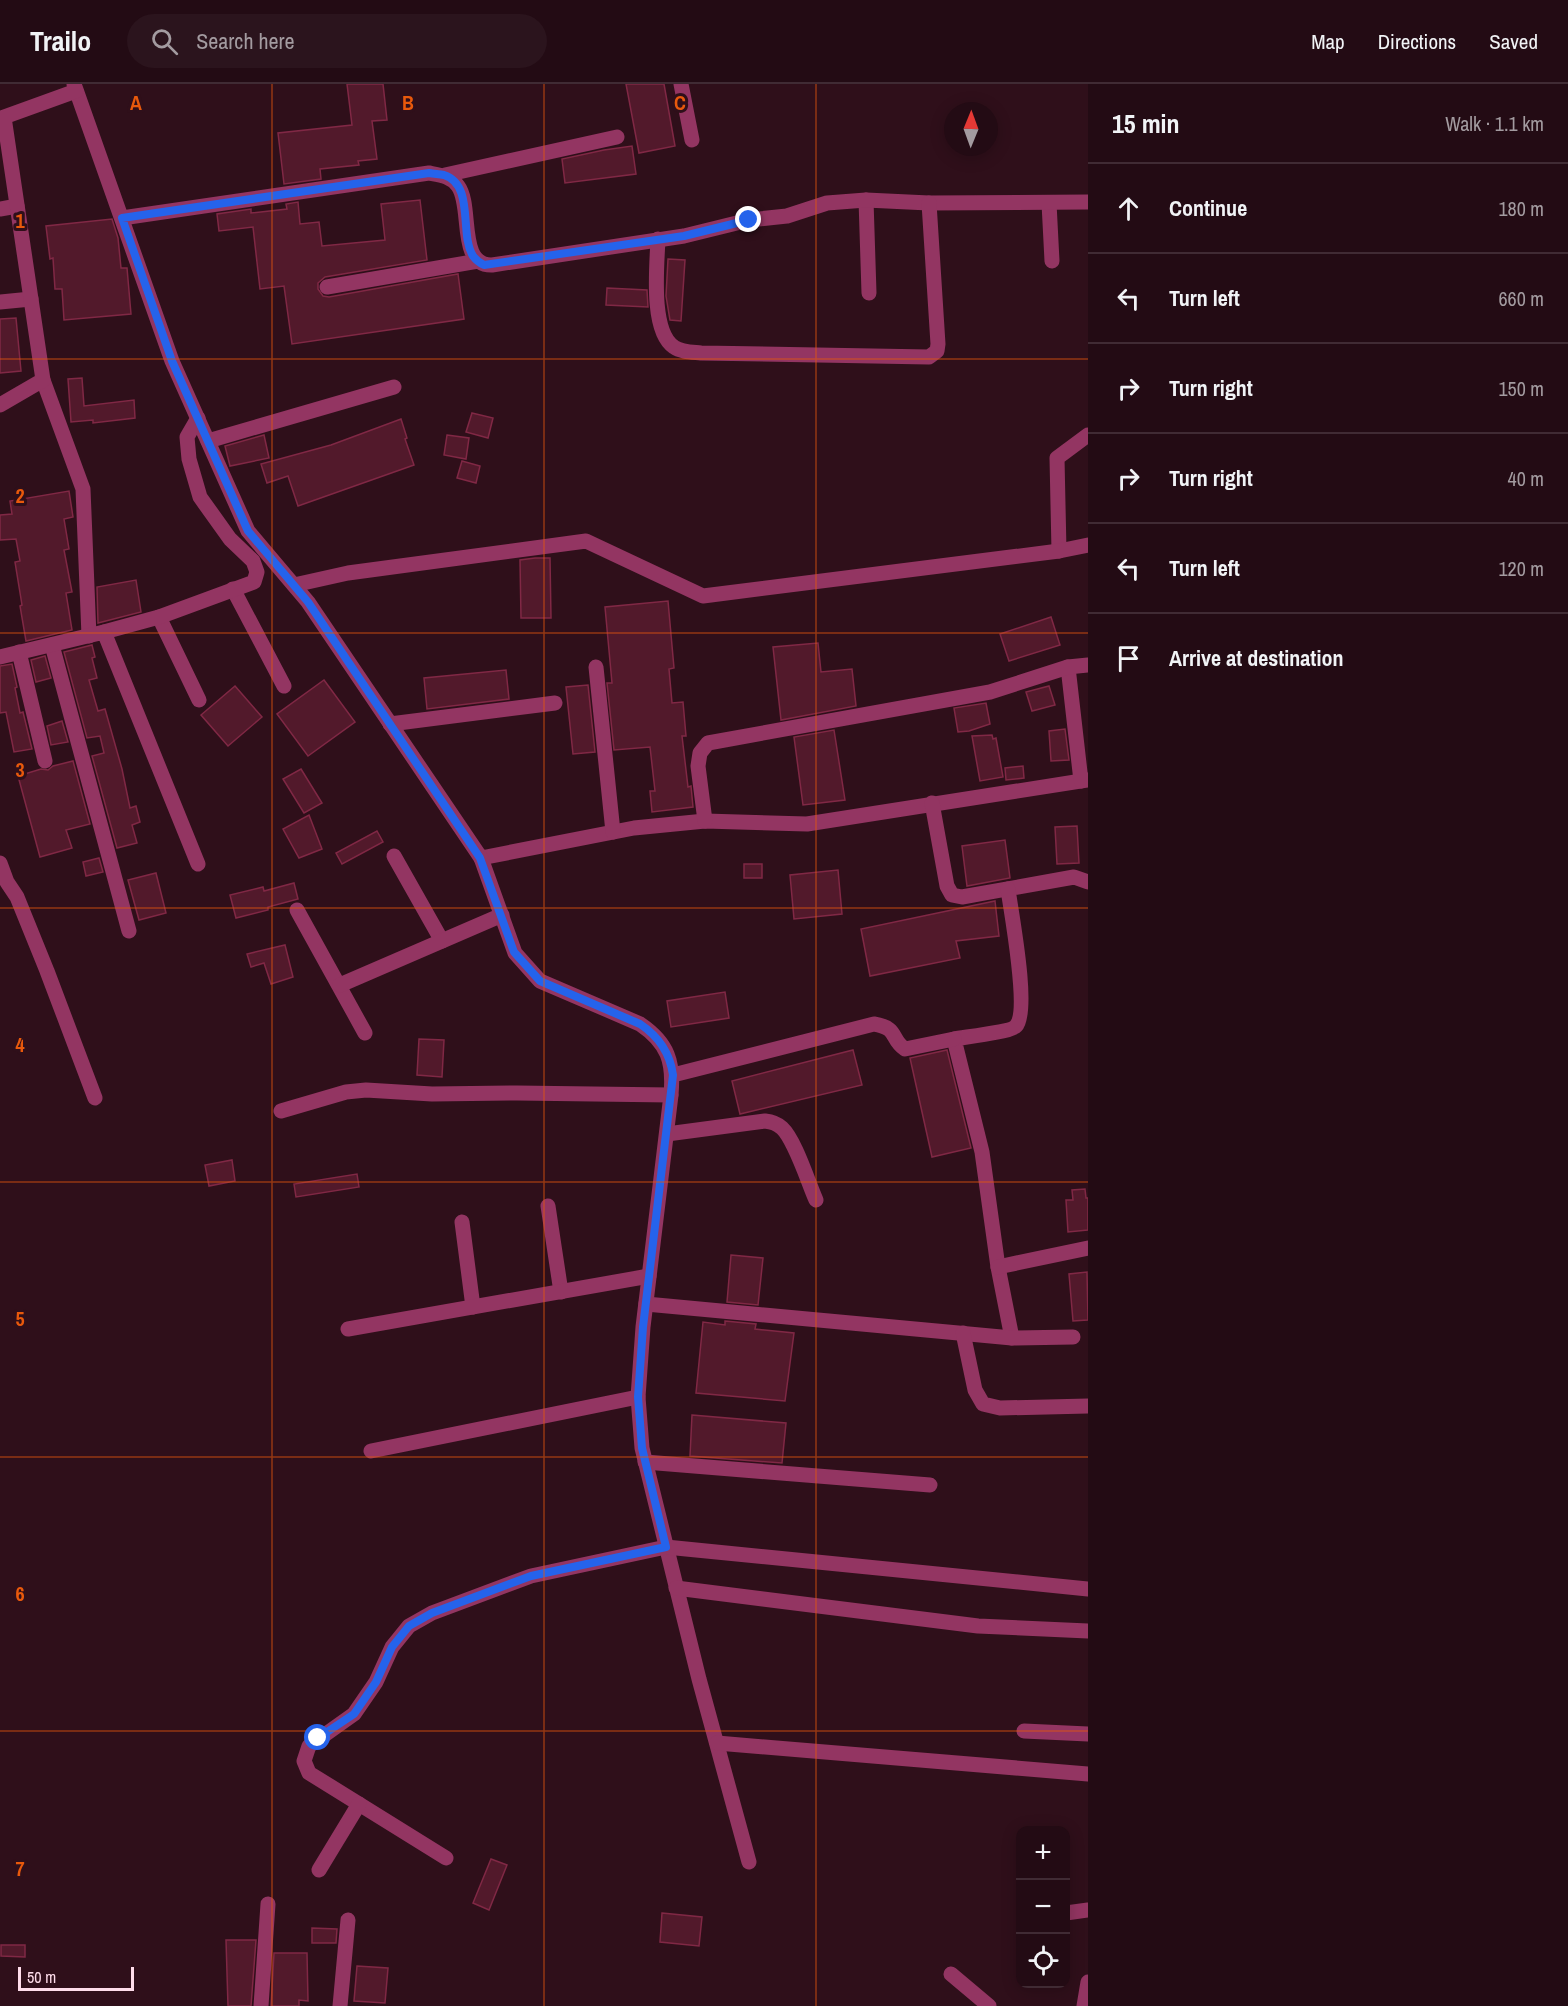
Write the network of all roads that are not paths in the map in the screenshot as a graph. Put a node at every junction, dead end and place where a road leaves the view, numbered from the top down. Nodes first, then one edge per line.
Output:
1 (681, 84) edge
2 (75, 87) edge
3 (2, 117) edge
4 (617, 137) dead end
5 (692, 140) dead end
6 (445, 176) junction
7 (866, 200) junction
8 (929, 202) junction
9 (1088, 202) edge
10 (1049, 203) junction
11 (17, 206) junction
12 (0, 208) edge
13 (122, 218) junction
14 (658, 240) junction
15 (478, 261) junction
16 (1052, 261) dead end
17 (327, 287) dead end
18 (869, 292) dead end
19 (31, 299) junction
20 (0, 302) edge
21 (43, 380) junction
22 (394, 387) dead end
23 (0, 405) edge
24 (198, 418) junction
25 (1088, 435) edge
26 (208, 441) junction
27 (1088, 545) edge
28 (1059, 551) junction
29 (294, 585) junction
30 (233, 589) junction
31 (159, 617) junction
32 (96, 634) junction
33 (52, 645) junction
34 (19, 652) junction
35 (0, 657) edge
36 (1088, 664) edge
37 (596, 667) dead end
38 (1068, 667) junction
39 (284, 686) dead end
40 (199, 700) dead end
41 (555, 703) dead end
42 (390, 724) junction
43 (45, 761) dead end
44 (1084, 781) edge
45 (932, 803) junction
46 (705, 821) junction
47 (613, 832) junction
48 (394, 856) dead end
49 (480, 858) junction
50 (0, 863) edge
51 (198, 864) dead end
52 (1088, 882) edge
53 (1008, 889) junction
54 (297, 910) dead end
55 (502, 915) junction
56 (129, 931) dead end
57 (442, 941) junction
58 (340, 985) junction
59 (365, 1033) dead end
60 (954, 1039) junction
61 (673, 1075) junction
62 (671, 1095) junction
63 (95, 1098) dead end
64 (281, 1111) dead end
65 (667, 1134) junction
66 (816, 1200) dead end
67 (548, 1206) dead end
68 (462, 1222) dead end
69 (1088, 1248) edge
70 (998, 1267) junction
71 (649, 1276) junction
72 (561, 1292) junction
73 (646, 1304) junction
74 (473, 1307) junction
75 (348, 1329) dead end
76 (963, 1333) junction
77 (1073, 1337) dead end
78 (1012, 1338) junction
79 (638, 1397) junction
80 (1088, 1406) edge
81 (371, 1451) dead end
82 (645, 1462) junction
83 (930, 1485) dead end
84 (666, 1547) junction
85 (676, 1588) junction
86 (1088, 1590) edge
87 (1088, 1631) edge
88 (1024, 1731) dead end
89 (1088, 1734) edge
90 (717, 1743) junction
91 (1088, 1774) edge
92 (359, 1804) junction
93 (446, 1858) dead end
94 (749, 1862) dead end
95 (319, 1870) dead end
96 (268, 1904) dead end
97 (1088, 1910) edge
98 (1070, 1912) edge
99 (348, 1920) dead end
100 (951, 1974) dead end
101 (1088, 1982) edge
102 (261, 2006) edge
103 (340, 2006) edge
104 (989, 2006) edge
105 (1084, 2006) edge

1 - 5 street
2 - 3 street
2 - 13 street
3 - 11 street
4 - 6 street
6 - 13 street
6 - 15 street
7 - 8 street
7 - 14 street
7 - 18 street
8 - 10 street
8 - 14 street
9 - 10 street
10 - 16 street
11 - 12 street
11 - 19 street
13 - 24 street
14 - 15 street
15 - 17 street
19 - 20 street
19 - 21 street
21 - 23 street
21 - 32 street
22 - 26 street
24 - 26 street
24 - 30 street
25 - 28 street
26 - 29 street
27 - 28 street
28 - 29 street
29 - 42 street
30 - 31 street
30 - 39 street
31 - 32 street
31 - 40 street
32 - 33 street
32 - 51 street
33 - 34 street
33 - 56 street
34 - 35 street
34 - 43 street
36 - 38 street
37 - 47 street
38 - 44 street
38 - 46 street
41 - 42 street
42 - 49 street
44 - 45 street
45 - 46 street
45 - 53 street
46 - 47 street
47 - 49 street
48 - 57 street
49 - 55 street
50 - 63 street
52 - 53 street
53 - 60 street
54 - 58 street
55 - 57 street
55 - 61 street
57 - 58 street
58 - 59 street
60 - 61 street
60 - 70 street
61 - 62 street
62 - 64 street
62 - 65 street
65 - 66 street
65 - 71 street
67 - 72 street
68 - 74 street
69 - 70 street
70 - 78 street
71 - 72 street
71 - 73 street
72 - 74 street
73 - 76 street
73 - 79 street
74 - 75 street
76 - 78 street
76 - 80 street
77 - 78 street
79 - 81 street
79 - 82 street
82 - 83 street
82 - 84 street
84 - 85 street
84 - 86 street
84 - 92 street
85 - 87 street
85 - 90 street
88 - 89 street
90 - 91 street
90 - 94 street
92 - 93 street
92 - 95 street
96 - 102 street
97 - 98 street
99 - 103 street
100 - 104 street
101 - 105 street

